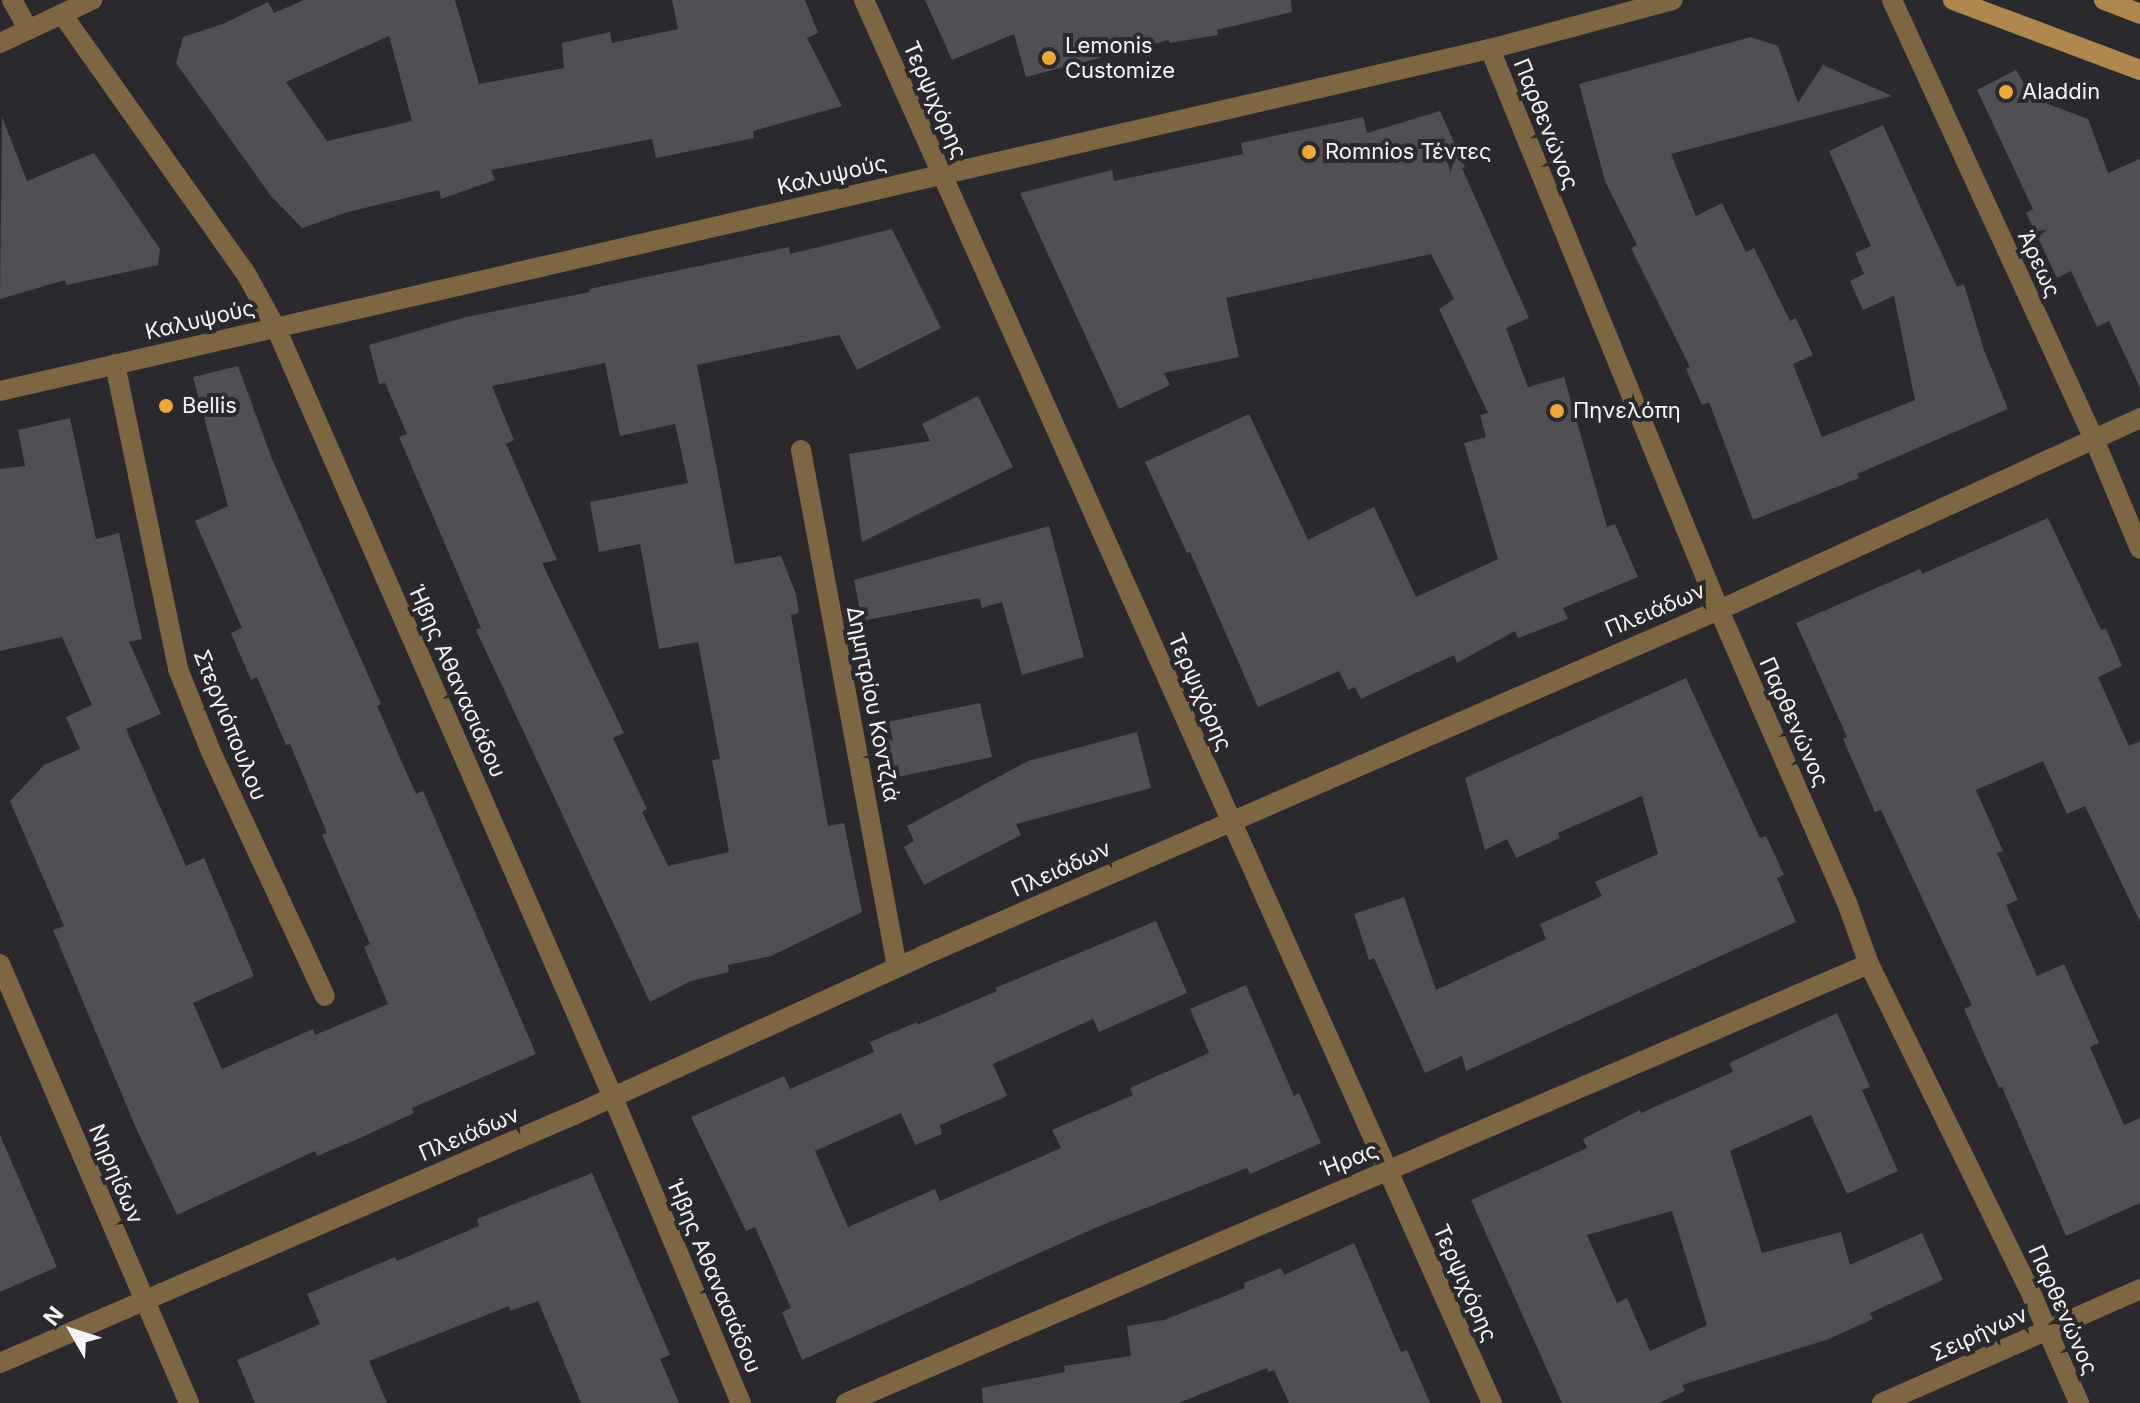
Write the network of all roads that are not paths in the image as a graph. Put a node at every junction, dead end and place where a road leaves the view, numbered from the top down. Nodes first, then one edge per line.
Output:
1 (12, 0) edge
2 (92, 0) edge
3 (864, 0) edge
4 (1673, 0) edge
5 (1892, 0) edge
6 (1953, 0) edge
7 (2104, 0) edge
8 (62, 14) junction
9 (2140, 14) edge
10 (28, 29) junction
11 (0, 43) edge
12 (1490, 49) junction
13 (2140, 70) edge
14 (943, 176) junction
15 (276, 328) junction
16 (115, 364) junction
17 (0, 391) edge
18 (2140, 418) edge
19 (2094, 439) junction
20 (801, 450) dead end
21 (2140, 549) edge
22 (1719, 610) junction
23 (1231, 820) junction
24 (0, 964) edge
25 (1869, 964) junction
26 (897, 967) junction
27 (325, 996) dead end
28 (612, 1095) junction
29 (1389, 1171) junction
30 (2140, 1289) edge
31 (145, 1301) junction
32 (2047, 1330) junction
33 (0, 1363) edge
34 (189, 1403) edge
35 (741, 1403) edge
36 (846, 1403) edge
37 (1492, 1403) edge
38 (1882, 1403) edge
39 (2079, 1403) edge

1 - 10 street
2 - 8 street
3 - 14 street, Τερψιχόρης
4 - 12 street, Καλυψούς
5 - 19 street, Άρεως
6 - 13 main road
7 - 9 main road
8 - 10 street
8 - 15 street, Ήβης Αθανασιάδου
10 - 11 street
12 - 14 street, Καλυψούς
12 - 22 street, Παρθενώνος
14 - 15 street, Καλυψούς
14 - 23 street, Τερψιχόρης
15 - 16 street, Καλυψούς
15 - 28 street, Ήβης Αθανασιάδου
16 - 17 street, Καλυψούς
16 - 27 street, Στεργιόπουλου
18 - 19 street, Πλειάδων
19 - 21 street, Άρεως
19 - 22 street, Πλειάδων
20 - 26 street, Δημητρίου Κοντζιά
22 - 23 street, Πλειάδων
22 - 25 street, Παρθενώνος
23 - 26 street, Πλειάδων
23 - 29 street, Τερψιχόρης
24 - 31 street, Νηρηίδων
25 - 29 street, Ήρας
25 - 32 street, Παρθενώνος
26 - 28 street, Πλειάδων
28 - 31 street, Πλειάδων
28 - 35 street, Ήβης Αθανασιάδου
29 - 36 street, Ήρας
29 - 37 street, Τερψιχόρης
30 - 32 street, Σειρήνων
31 - 33 street, Πλειάδων
31 - 34 street, Νηρηίδων
32 - 38 street, Σειρήνων
32 - 39 street, Παρθενώνος

